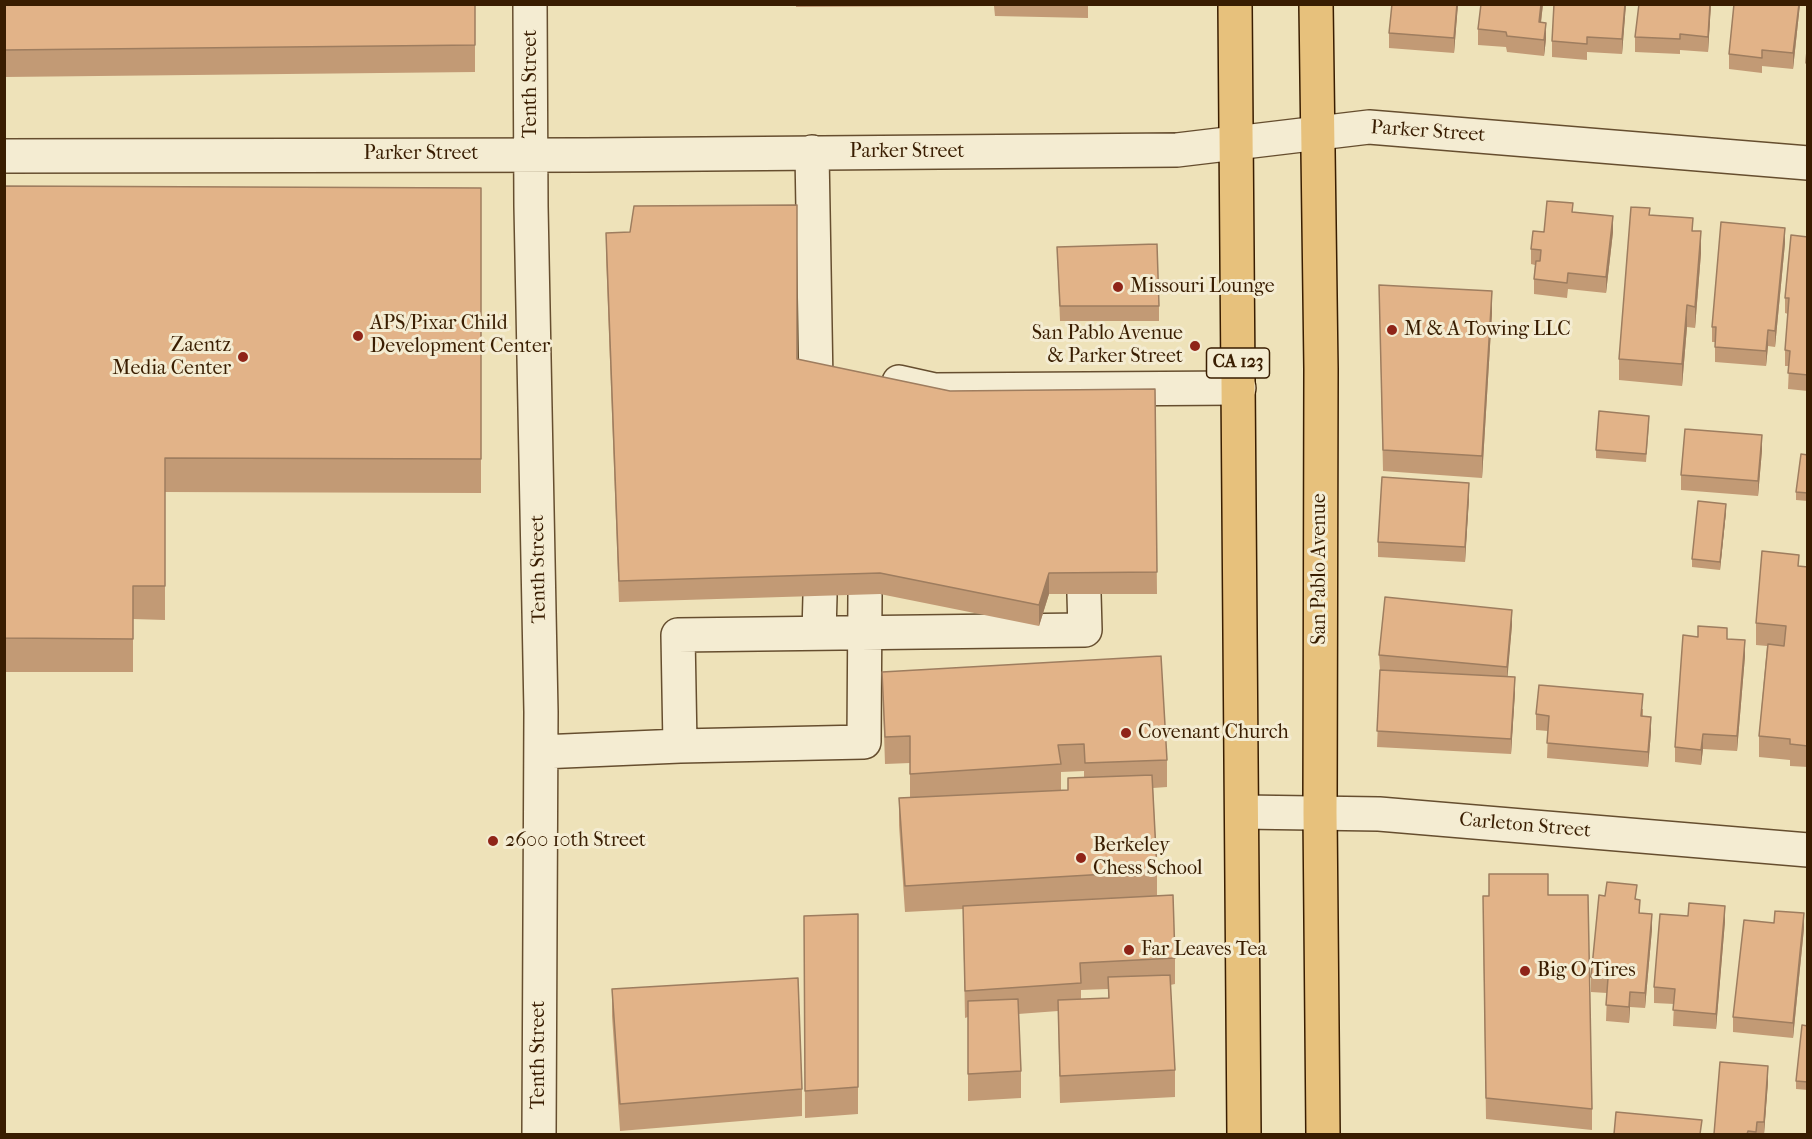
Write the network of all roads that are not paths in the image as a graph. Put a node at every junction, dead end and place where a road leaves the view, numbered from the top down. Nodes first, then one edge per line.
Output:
1 (531, 4) edge
2 (1235, 4) edge
3 (1316, 4) edge
4 (1316, 133) junction
5 (1237, 143) junction
6 (812, 152) junction
7 (531, 154) junction
8 (4, 156) edge
9 (1808, 163) edge
10 (1239, 388) junction
11 (1084, 594) edge
12 (865, 595) edge
13 (820, 596) edge
14 (865, 632) junction
15 (819, 633) junction
16 (680, 746) junction
17 (541, 752) junction
18 (1243, 812) junction
19 (1320, 813) junction
20 (1808, 850) edge
21 (539, 1134) edge
22 (1244, 1134) edge
23 (1323, 1134) edge

1 - 7 street, Tenth Street
2 - 5 main road, CA 123
3 - 4 main road, San Pablo Avenue
4 - 5 street, Parker Street
4 - 9 street, Parker Street
4 - 19 main road, San Pablo Avenue
5 - 6 street, Parker Street
5 - 10 main road, CA 123
6 - 7 street, Parker Street
6 - 10 street
7 - 8 street, Parker Street
7 - 17 street, Tenth Street
10 - 18 main road, CA 123
11 - 14 street
12 - 14 street
13 - 15 street
14 - 15 street
14 - 16 street
15 - 16 street
16 - 17 street
17 - 21 street, Tenth Street
18 - 19 street, Carleton Street
18 - 22 main road, CA 123
19 - 20 street, Carleton Street
19 - 23 main road, San Pablo Avenue

